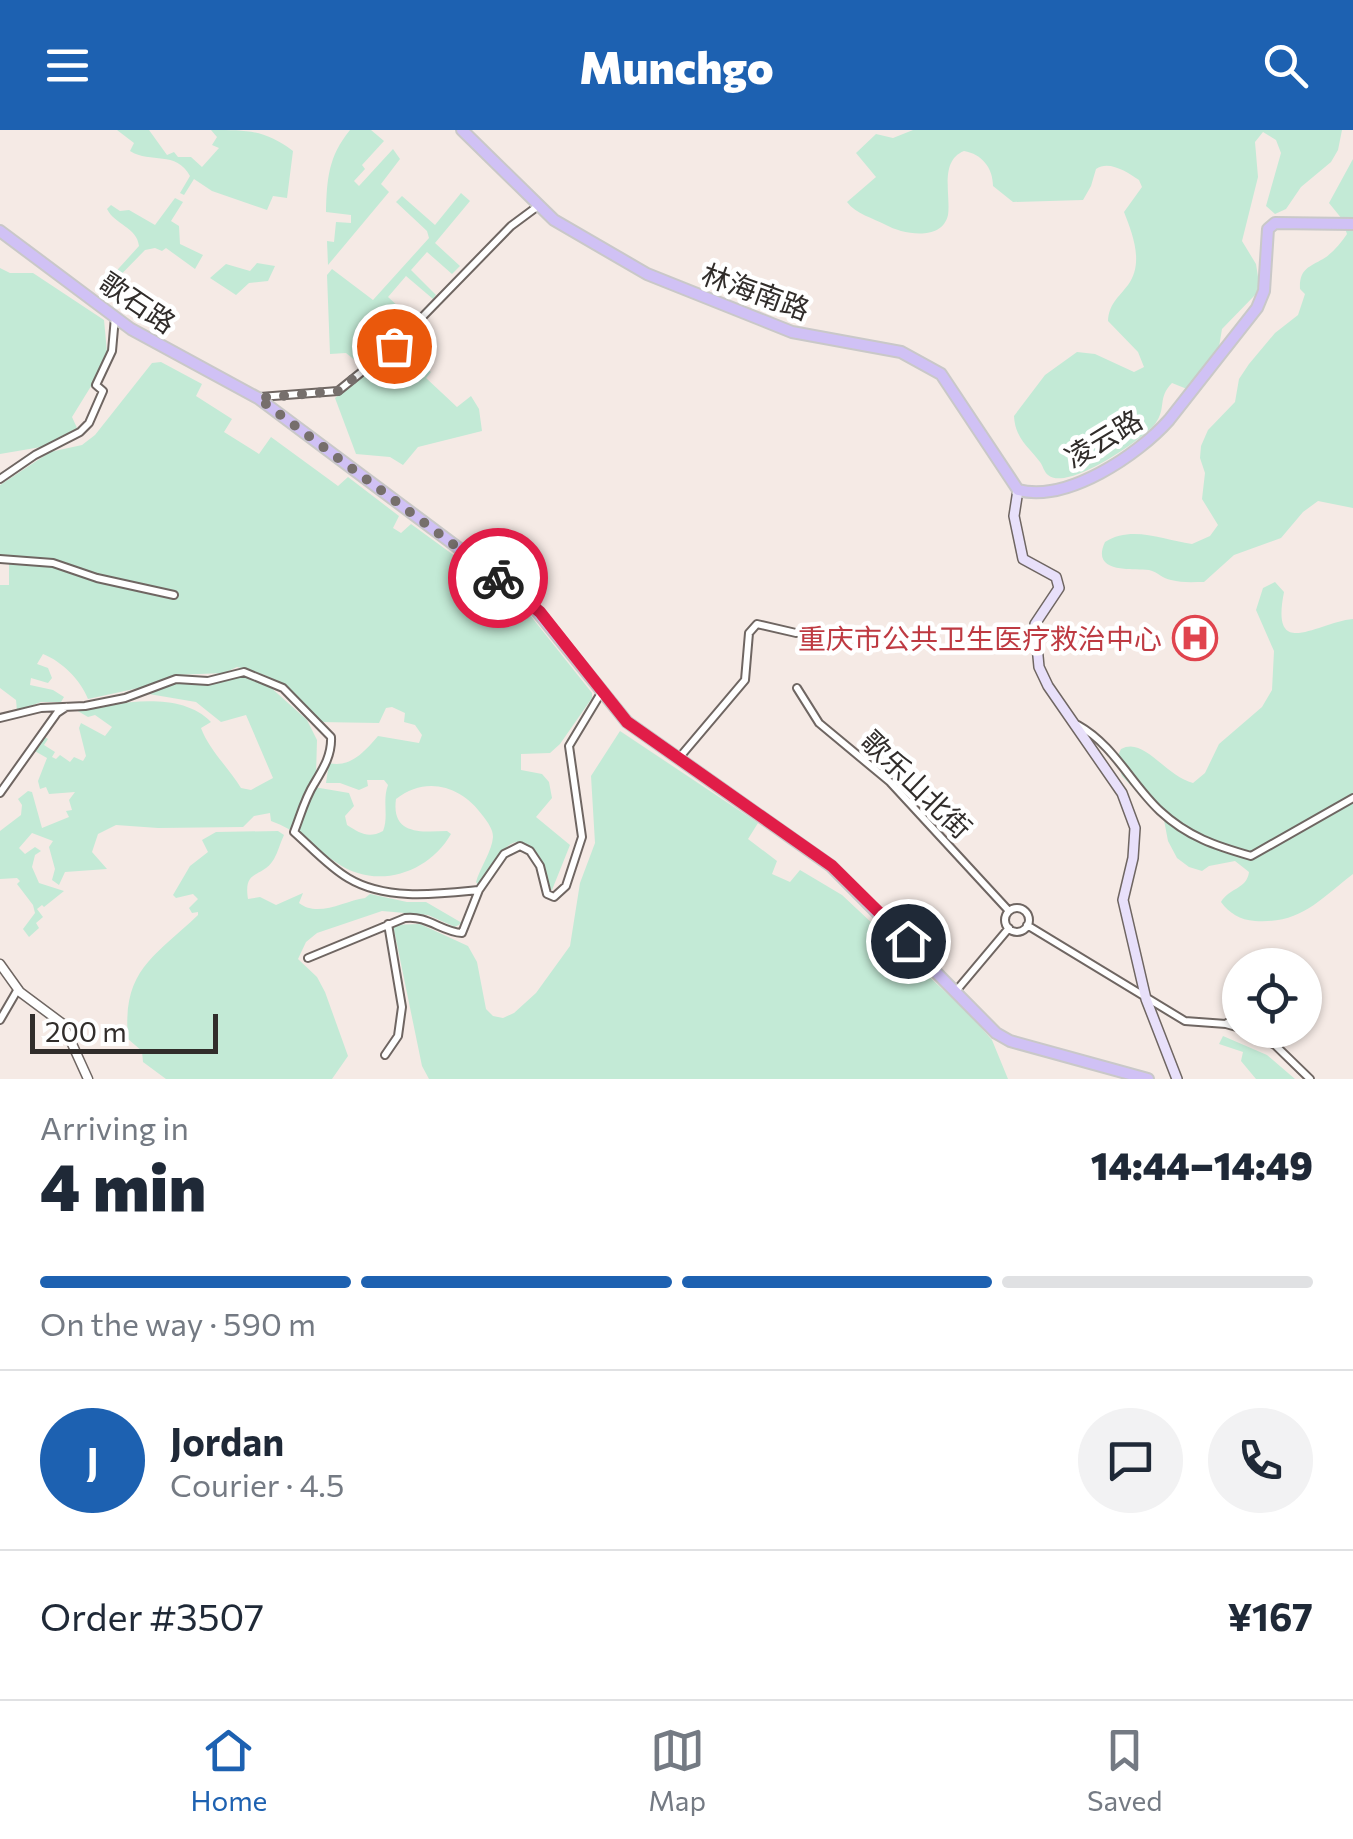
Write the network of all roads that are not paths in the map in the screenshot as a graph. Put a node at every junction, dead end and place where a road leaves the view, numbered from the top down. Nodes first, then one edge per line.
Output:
1 (462, 130) edge
2 (538, 206) junction
3 (1353, 224) edge
4 (0, 231) edge
5 (115, 317) junction
6 (258, 398) junction
7 (0, 479) edge
8 (1018, 490) junction
9 (0, 559) edge
10 (174, 594) dead end
11 (796, 634) dead end
12 (797, 688) dead end
13 (600, 692) junction
14 (67, 707) junction
15 (0, 718) edge
16 (1073, 722) junction
17 (679, 758) junction
18 (0, 793) edge
19 (1353, 798) edge
20 (479, 890) junction
21 (1009, 911) junction
22 (388, 924) junction
23 (1027, 926) junction
24 (1009, 928) junction
25 (308, 958) dead end
26 (0, 964) edge
27 (18, 989) junction
28 (956, 991) junction
29 (1146, 999) junction
30 (0, 1020) edge
31 (1222, 1024) edge
32 (1278, 1048) edge
33 (385, 1055) dead end
34 (88, 1079) edge
35 (1148, 1079) edge
36 (1177, 1079) edge
37 (1310, 1079) edge

1 - 2 main road, 林海南路
2 - 6 street
2 - 8 main road, 林海南路
3 - 8 main road, 凌云路
4 - 5 main road, 歌石路
5 - 6 main road, 歌石路
5 - 7 street
6 - 13 main road
8 - 16 main road
9 - 10 street
11 - 17 street
12 - 21 street, 歌乐山北街
13 - 17 main road
13 - 20 street
14 - 15 street
14 - 18 street
14 - 20 street
16 - 19 street
16 - 29 main road
17 - 28 main road
20 - 22 street
21 - 23 street, 歌乐山北街
21 - 24 street
22 - 25 street
22 - 33 street
23 - 24 street
23 - 29 street, 歌乐山北街
24 - 28 street
26 - 27 street
27 - 30 street
27 - 34 street
28 - 35 main road
29 - 31 street, 歌乐山北街
29 - 36 main road
32 - 37 street, 歌乐山北街

